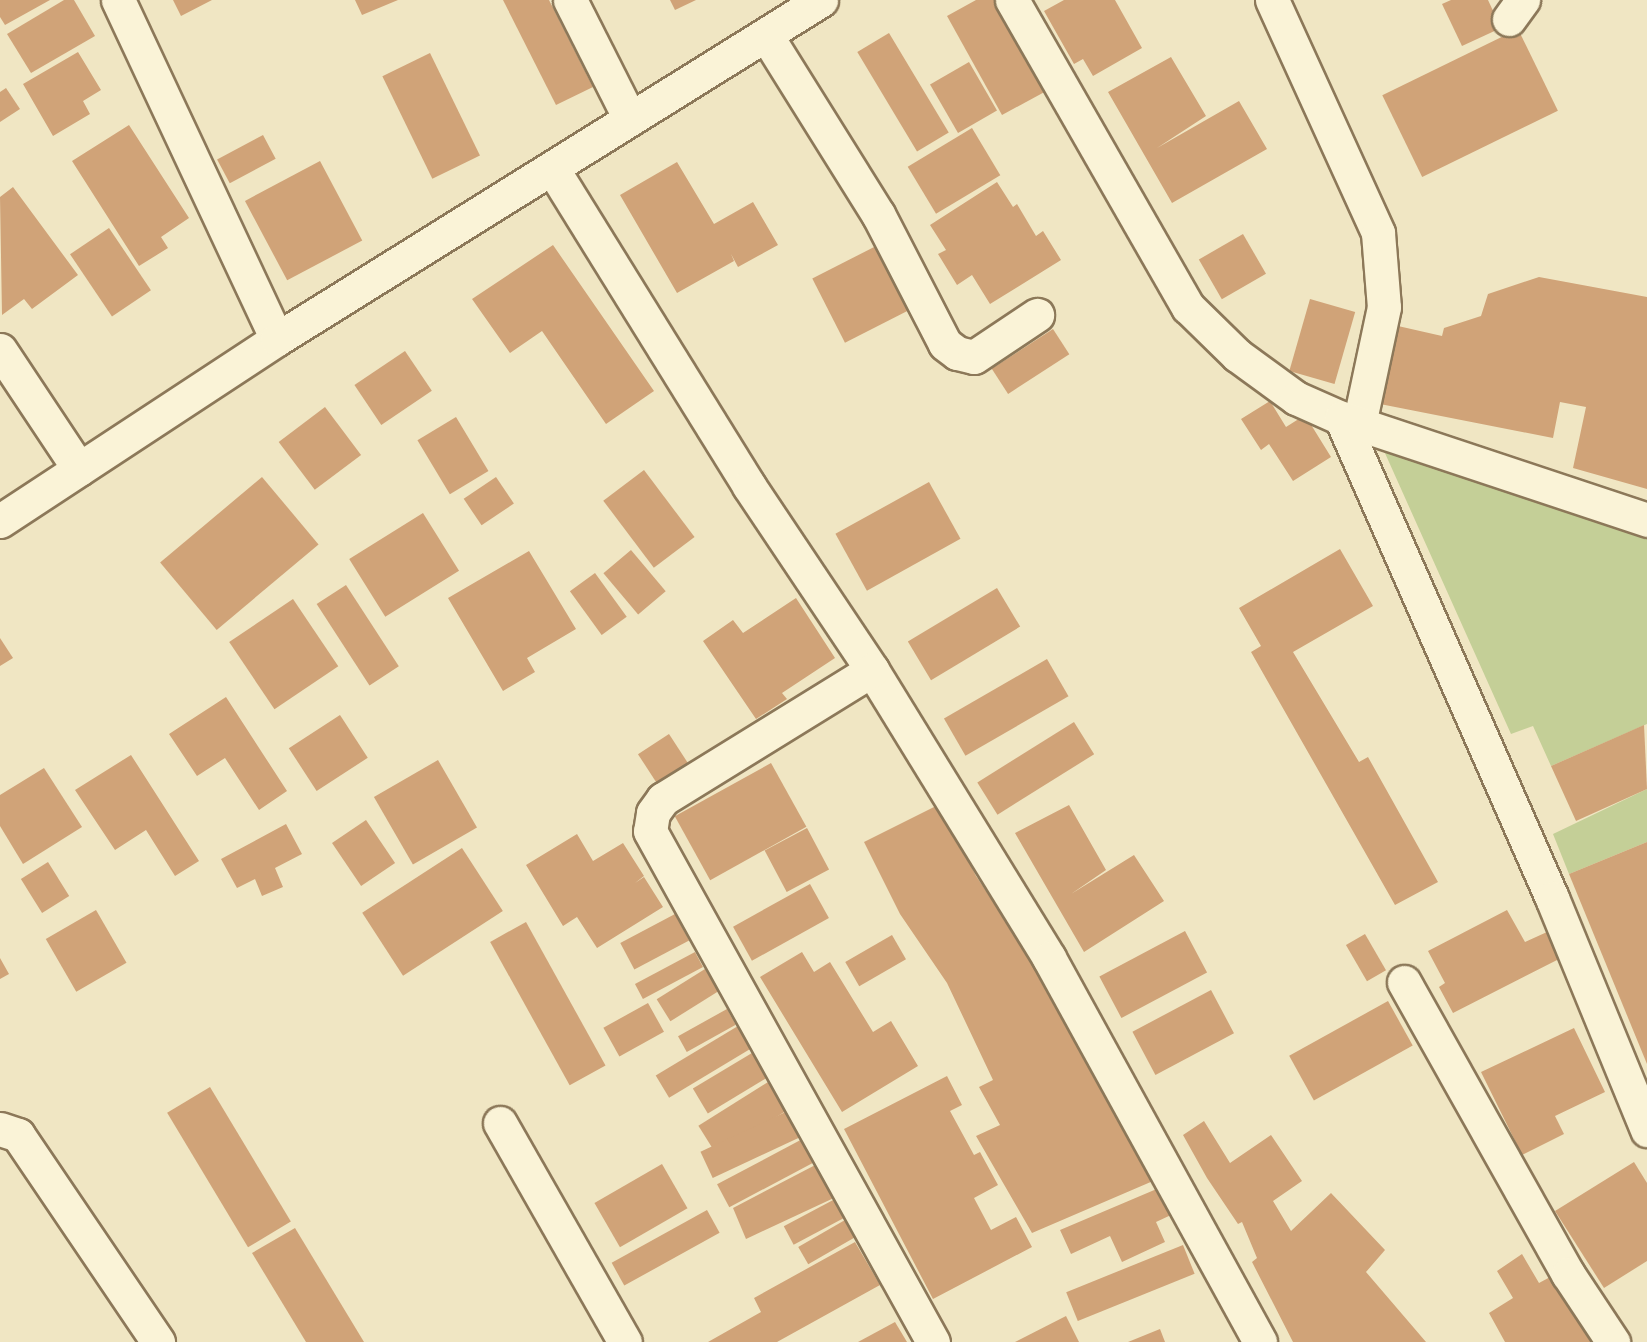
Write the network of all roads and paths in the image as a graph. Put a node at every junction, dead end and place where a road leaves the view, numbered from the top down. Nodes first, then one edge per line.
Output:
1 (118, 0) edge
2 (570, 0) edge
3 (821, 0) edge
4 (1012, 0) edge
5 (1272, 0) edge
6 (766, 35) junction
7 (630, 119) junction
8 (552, 168) junction
9 (1037, 315) dead end
10 (277, 339) junction
11 (0, 350) edge
12 (1350, 422) junction
13 (79, 469) junction
14 (1647, 520) edge
15 (0, 521) edge
16 (872, 670) junction
17 (1404, 982) dead end
18 (500, 1123) dead end
19 (0, 1129) edge
20 (1647, 1130) edge
21 (158, 1342) edge
22 (625, 1342) edge
23 (933, 1342) edge
24 (1260, 1342) edge
25 (1613, 1342) edge

1 - 10 street
2 - 7 street
3 - 6 street
4 - 12 street
5 - 12 street
6 - 7 street
6 - 9 street
7 - 8 street
8 - 10 street
8 - 16 street
10 - 13 street
11 - 13 street
12 - 14 street
12 - 20 street
13 - 15 street
16 - 23 street
16 - 24 street
17 - 25 street
18 - 22 street
19 - 21 street

